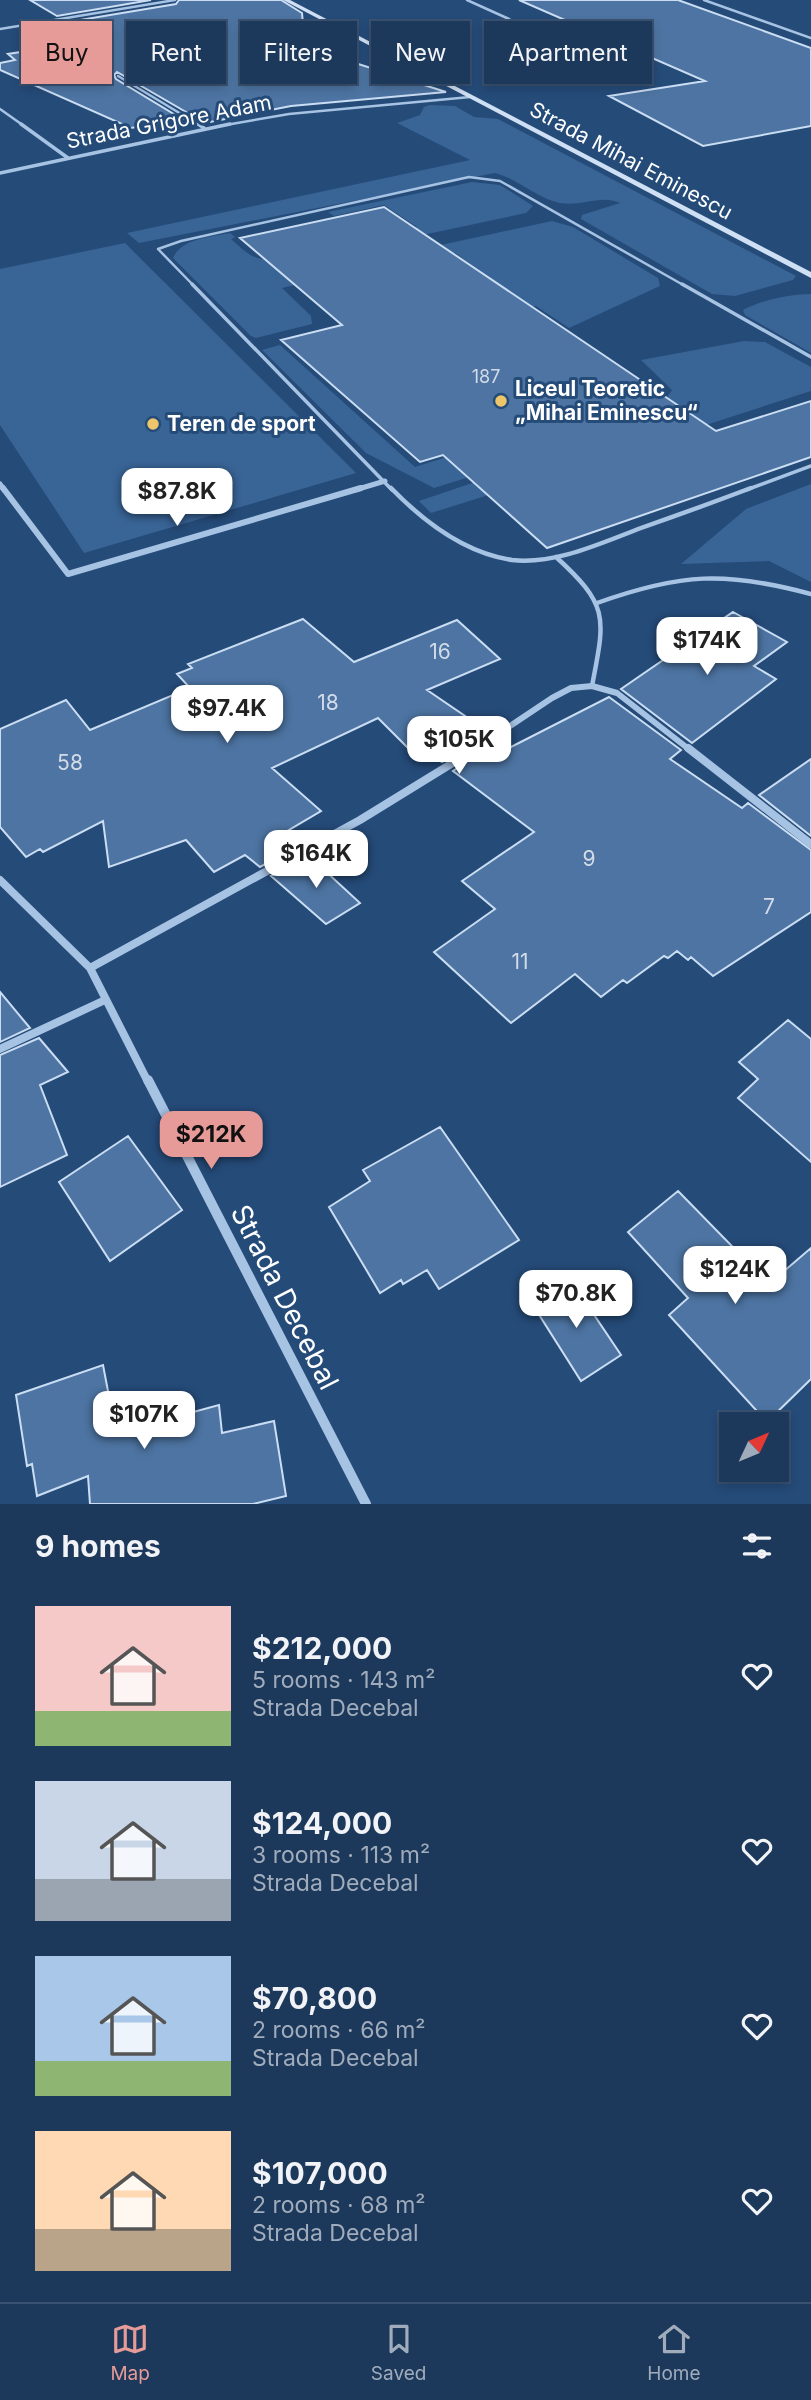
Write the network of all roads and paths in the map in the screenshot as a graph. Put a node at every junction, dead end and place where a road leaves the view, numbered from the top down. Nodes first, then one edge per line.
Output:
1 (175, 0) edge
2 (286, 0) edge
3 (467, 0) edge
4 (704, 0) edge
5 (512, 21) edge
6 (0, 29) edge
7 (811, 38) edge
8 (118, 76) dead end
9 (470, 97) junction
10 (0, 109) edge
11 (204, 129) junction
12 (68, 158) junction
13 (0, 173) edge
14 (811, 275) edge
15 (811, 356) edge
16 (811, 466) edge
17 (385, 481) junction
18 (0, 484) edge
19 (556, 557) junction
20 (811, 594) edge
21 (597, 603) junction
22 (592, 686) junction
23 (811, 844) edge
24 (0, 880) edge
25 (90, 968) junction
26 (105, 1000) junction
27 (0, 1049) edge
28 (366, 1504) edge

1 - 6 street
2 - 9 main road, Strada Mihai Eminescu
3 - 5 street
4 - 7 street
8 - 11 street
9 - 11 street, Strada Grigore Adam
9 - 14 main road, Strada Mihai Eminescu
10 - 12 street
11 - 12 street, Strada Grigore Adam
12 - 13 street, Strada Grigore Adam
15 - 17 lane
16 - 19 lane
17 - 18 street
17 - 19 lane
19 - 21 lane
20 - 21 lane
21 - 22 lane
22 - 23 street
22 - 25 street
24 - 25 street, Strada Decebal
25 - 26 street, Strada Decebal
26 - 27 street
26 - 28 street, Strada Decebal

